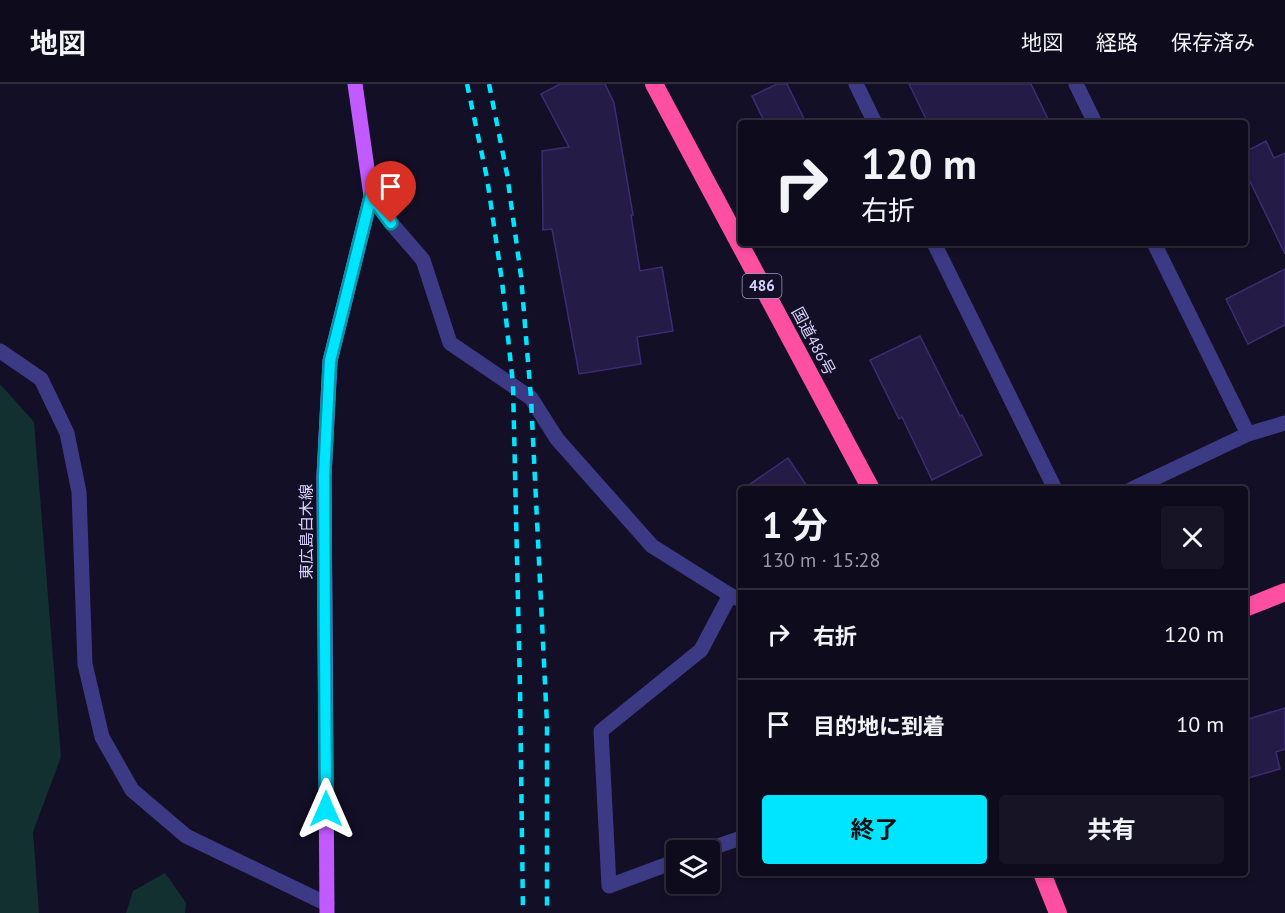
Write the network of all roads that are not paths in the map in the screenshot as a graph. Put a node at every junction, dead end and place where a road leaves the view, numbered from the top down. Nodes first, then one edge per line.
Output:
1 (355, 84) edge
2 (654, 84) edge
3 (856, 84) edge
4 (1076, 84) edge
5 (874, 120) edge
6 (1094, 120) edge
7 (371, 196) junction
8 (738, 241) edge
9 (741, 246) edge
10 (935, 246) edge
11 (1155, 246) edge
12 (0, 351) edge
13 (1285, 423) edge
14 (1248, 434) junction
15 (869, 486) edge
16 (1054, 486) edge
17 (1138, 486) edge
18 (1285, 592) edge
19 (736, 597) edge
20 (1248, 607) edge
21 (738, 839) edge
22 (720, 845) edge
23 (666, 865) edge
24 (1043, 876) edge
25 (327, 908) edge
26 (1058, 913) edge

1 - 7 main road, 東広島白木線
2 - 8 highway, 国道486号 / 486
3 - 5 street
4 - 6 street
7 - 19 street
7 - 25 main road, 東広島白木線
9 - 15 highway, 国道486号 / 486
10 - 16 street
11 - 14 street
12 - 25 street
13 - 14 street
14 - 17 street
18 - 20 highway
19 - 23 street
21 - 22 street
24 - 26 highway

